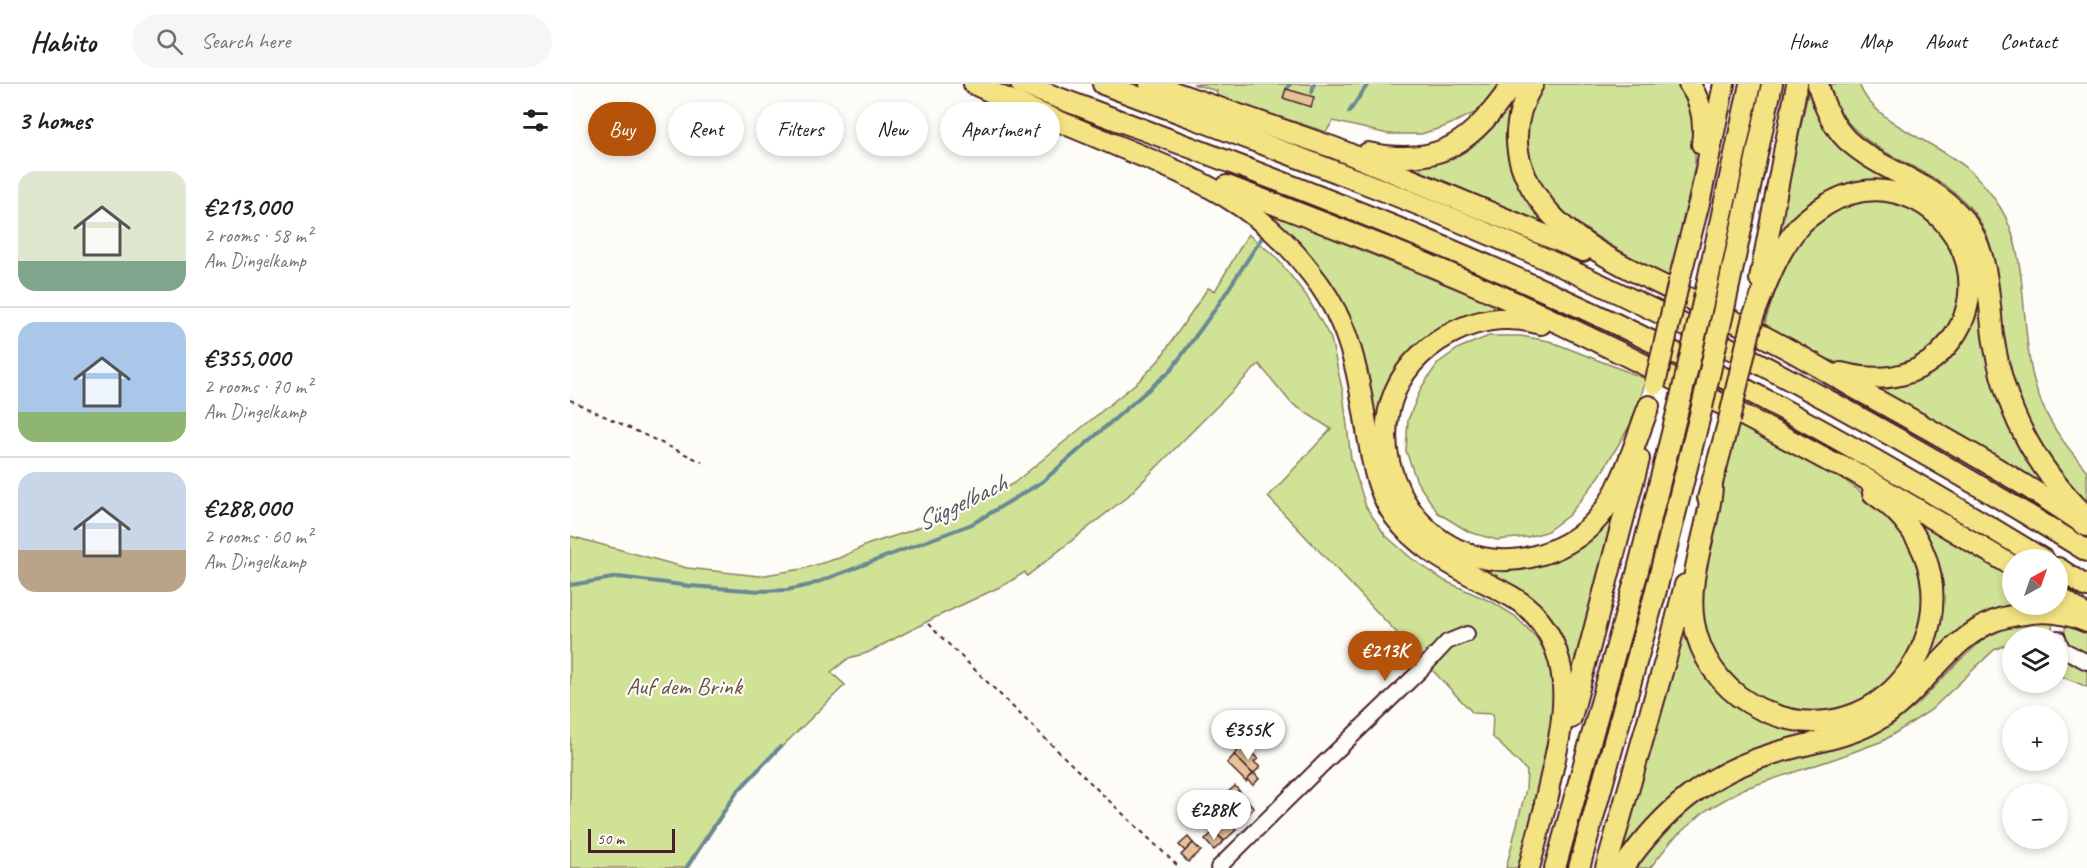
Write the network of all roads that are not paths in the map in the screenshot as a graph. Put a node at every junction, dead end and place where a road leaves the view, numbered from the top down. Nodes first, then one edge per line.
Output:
1 (974, 84) edge
2 (1021, 84) edge
3 (1104, 84) edge
4 (1150, 84) edge
5 (1513, 84) edge
6 (1533, 84) edge
7 (1689, 84) edge
8 (1724, 84) edge
9 (1750, 84) edge
10 (1772, 84) edge
11 (1797, 84) edge
12 (1818, 84) edge
13 (1335, 148) junction
14 (1182, 172) junction
15 (1633, 271) junction
16 (1679, 281) junction
17 (1753, 317) junction
18 (1598, 342) junction
19 (1785, 347) junction
20 (1649, 406) junction
21 (1832, 463) junction
22 (1712, 488) junction
23 (2087, 517) edge
24 (2087, 526) edge
25 (2026, 549) edge
26 (2087, 551) edge
27 (2002, 559) edge
28 (2068, 575) edge
29 (2087, 587) edge
30 (2068, 603) edge
31 (2087, 616) edge
32 (2087, 622) edge
33 (1467, 634) dead end
34 (2068, 652) edge
35 (2087, 662) edge
36 (1545, 803) junction
37 (1218, 868) edge
38 (1529, 868) edge
39 (1555, 868) edge
40 (1579, 868) edge
41 (1606, 868) edge
42 (1623, 868) edge

1 - 14 highway
2 - 25 highway
3 - 26 highway
4 - 13 highway
5 - 13 highway
6 - 15 highway
7 - 16 highway
8 - 16 highway
9 - 39 highway, bridge
10 - 40 highway, bridge
11 - 17 highway
12 - 23 highway
13 - 15 highway
14 - 18 highway
14 - 36 highway
15 - 19 highway
16 - 20 highway, bridge
17 - 19 highway
17 - 22 highway, bridge
18 - 20 highway
18 - 21 highway
19 - 24 highway
20 - 36 highway
21 - 22 highway
21 - 27 highway
22 - 41 highway
28 - 29 highway
30 - 31 highway
32 - 42 highway
33 - 37 street
34 - 35 street
36 - 38 highway

